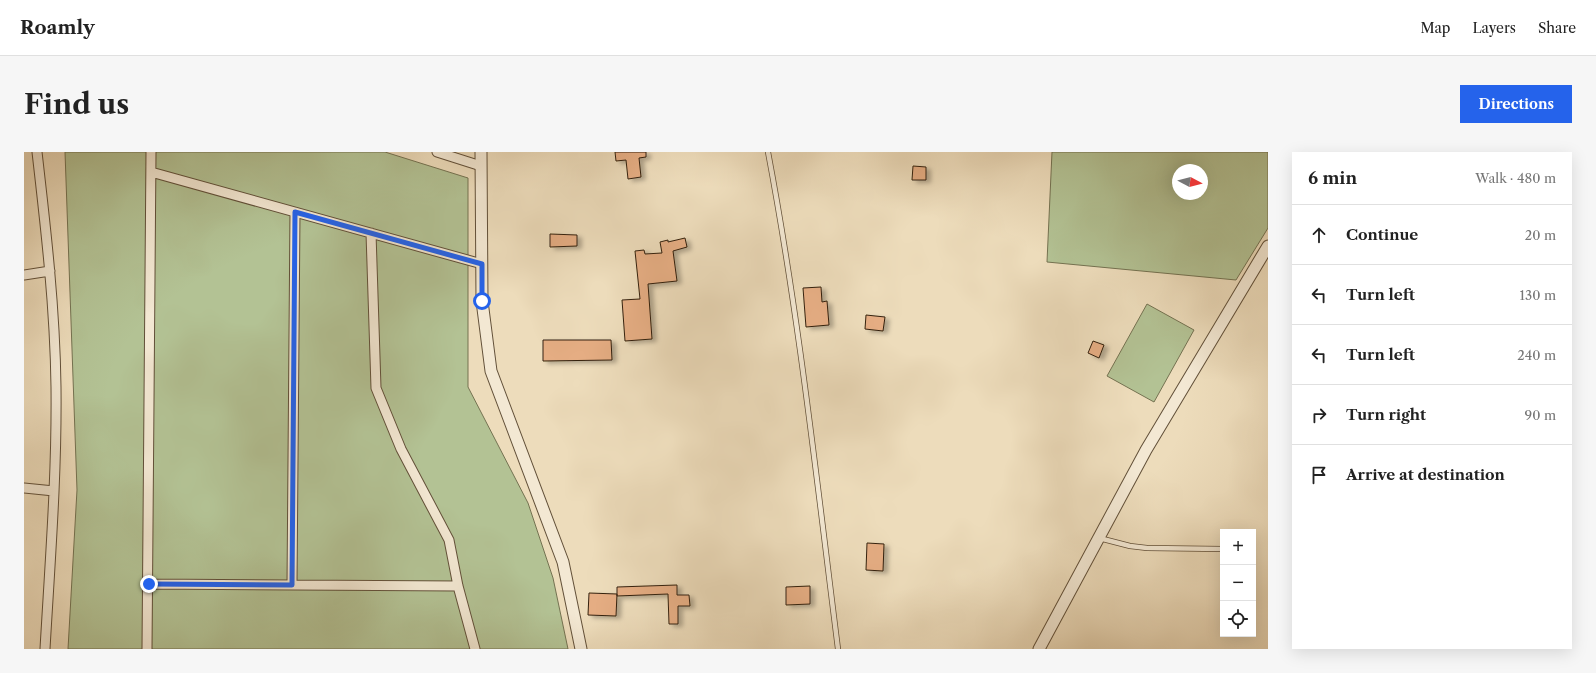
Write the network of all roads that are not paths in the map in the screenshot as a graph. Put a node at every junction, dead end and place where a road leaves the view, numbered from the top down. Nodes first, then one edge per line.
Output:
1 (37, 152) edge
2 (151, 152) edge
3 (437, 152) edge
4 (481, 152) edge
5 (768, 152) edge
6 (481, 166) junction
7 (151, 172) junction
8 (295, 212) junction
9 (371, 233) junction
10 (1268, 246) edge
11 (482, 264) junction
12 (50, 271) junction
13 (24, 275) edge
14 (24, 488) edge
15 (54, 491) junction
16 (1099, 538) junction
17 (1220, 549) edge
18 (149, 584) junction
19 (292, 585) junction
20 (458, 586) junction
21 (45, 649) edge
22 (148, 649) edge
23 (475, 649) edge
24 (581, 649) edge
25 (838, 649) edge
26 (1039, 649) edge

1 - 12 street
2 - 7 street
3 - 6 street
4 - 6 street
5 - 25 lane
6 - 11 street
7 - 8 street
7 - 18 street
8 - 9 street
8 - 19 street
9 - 11 street
9 - 20 street
10 - 16 street
11 - 24 street
12 - 13 street
12 - 15 street
14 - 15 street
15 - 21 street
16 - 17 lane
16 - 26 street
18 - 19 street
18 - 22 street
19 - 20 street
20 - 23 street

